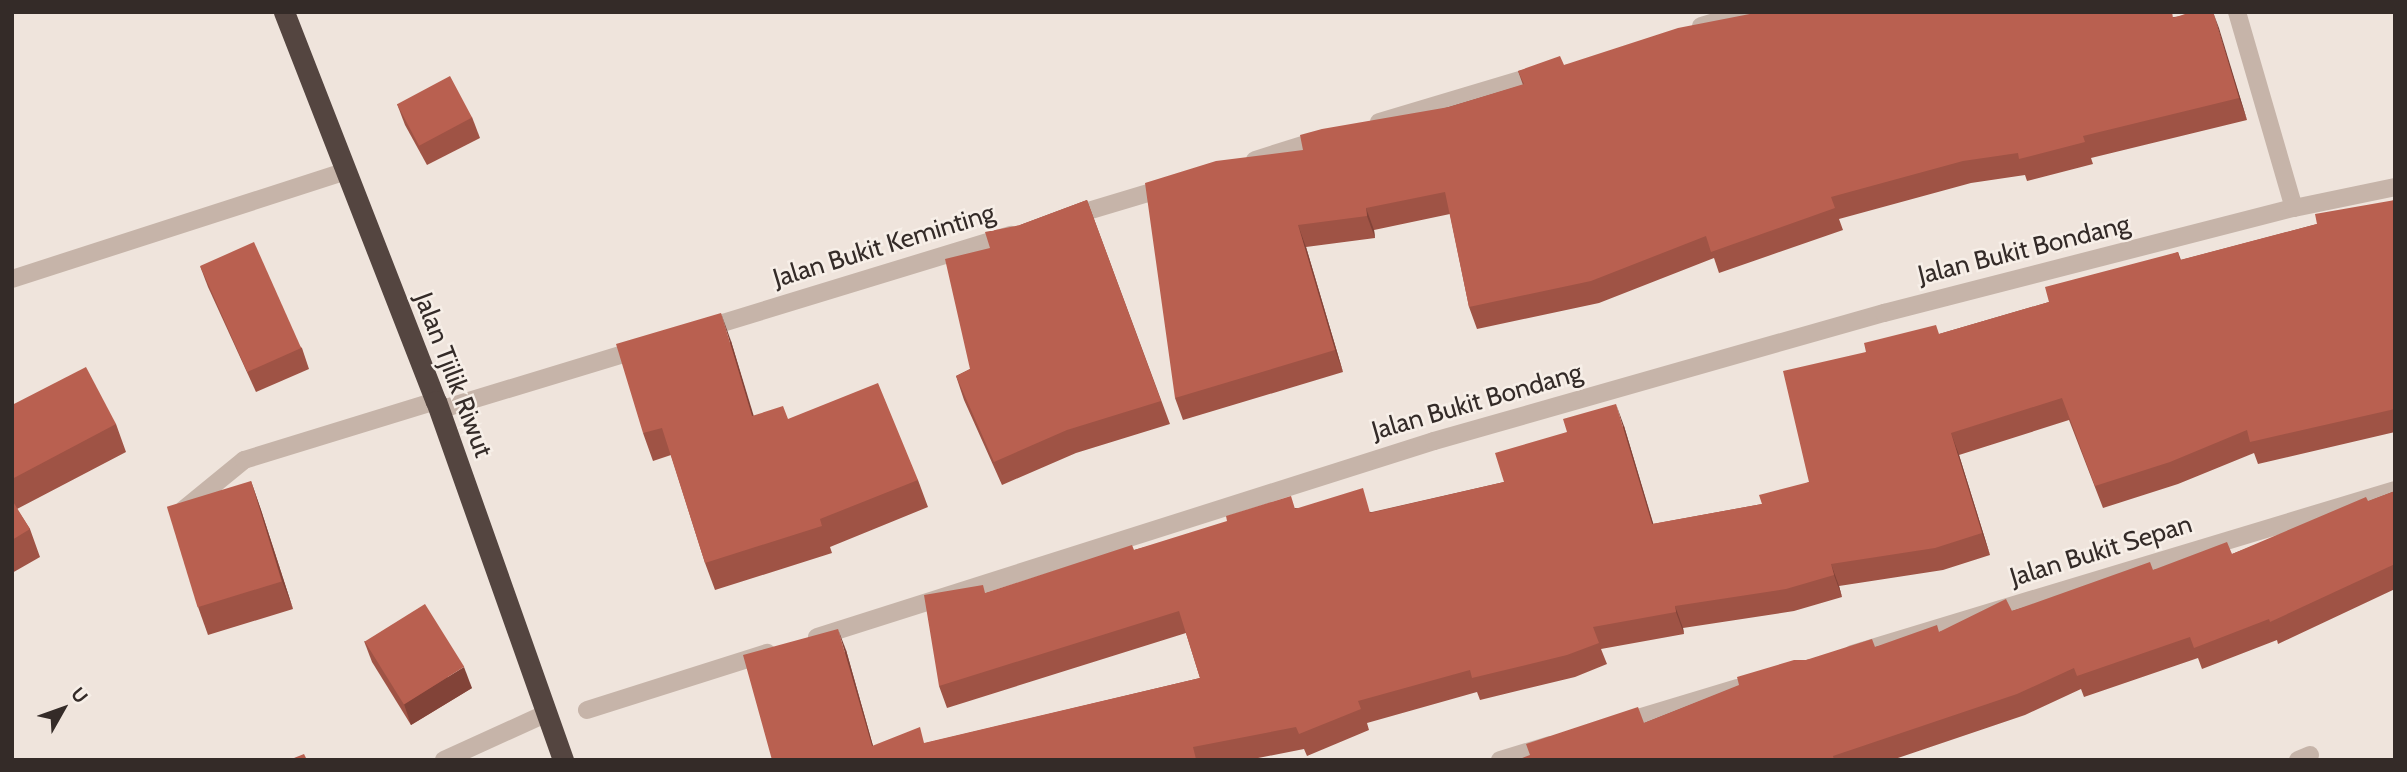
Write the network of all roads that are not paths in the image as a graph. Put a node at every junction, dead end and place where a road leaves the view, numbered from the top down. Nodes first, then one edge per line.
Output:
1 (284, 12) edge
2 (1747, 12) edge
3 (2237, 12) edge
4 (1680, 32) edge
5 (1561, 67) edge
6 (1231, 167) edge
7 (344, 172) junction
8 (1191, 180) edge
9 (2395, 187) edge
10 (2294, 208) junction
11 (12, 279) edge
12 (690, 333) edge
13 (663, 341) edge
14 (437, 405) junction
15 (2395, 490) edge
16 (183, 510) edge
17 (1834, 659) edge
18 (1754, 683) edge
19 (587, 710) dead end
20 (545, 714) junction
21 (1607, 727) edge
22 (1567, 740) edge
23 (444, 760) edge
24 (563, 760) edge
25 (1500, 760) edge

1 - 7 highway, Jalan Tjilik Riwut
2 - 4 street
3 - 10 street
5 - 6 street
7 - 11 street
7 - 14 highway, Jalan Tjilik Riwut
8 - 12 street, Jalan Bukit Keminting
9 - 10 street, Jalan Bukit Bondang
10 - 19 street, Jalan Bukit Bondang
13 - 14 street
14 - 16 street
14 - 20 highway, Jalan Tjilik Riwut
15 - 17 street, Jalan Bukit Sepan
18 - 21 street
20 - 23 street
20 - 24 highway, Jalan Tjilik Riwut
22 - 25 street

